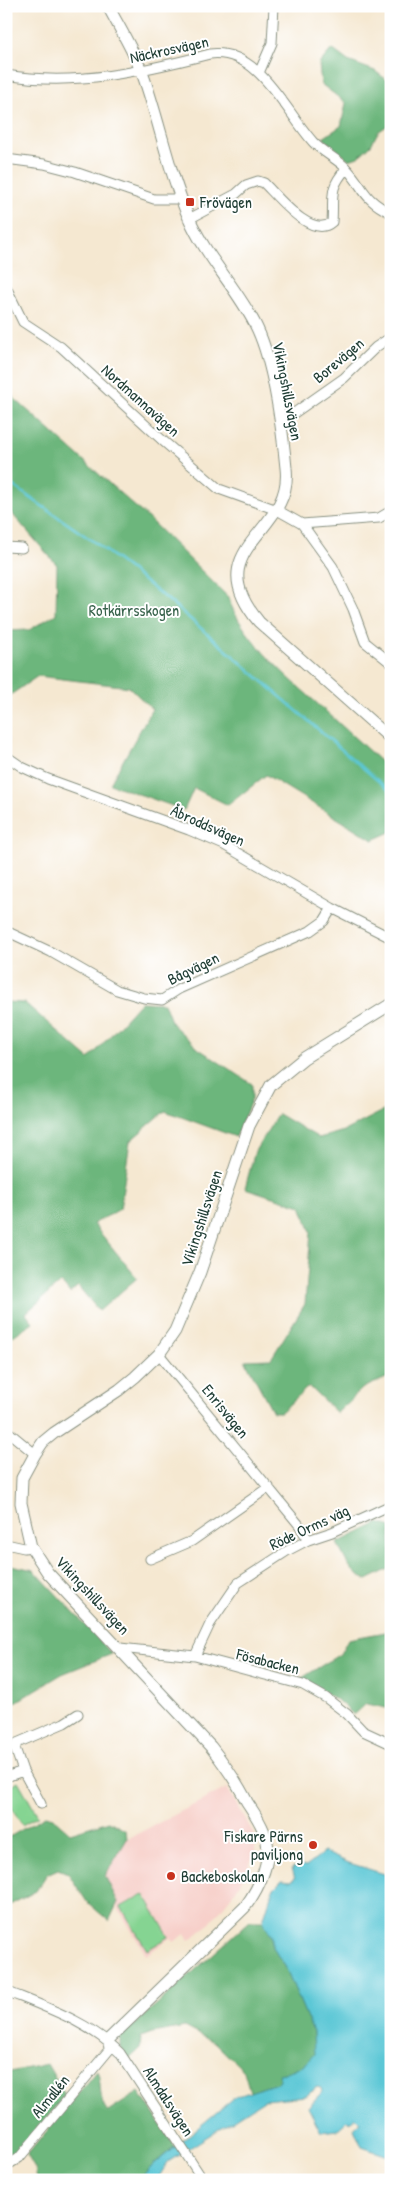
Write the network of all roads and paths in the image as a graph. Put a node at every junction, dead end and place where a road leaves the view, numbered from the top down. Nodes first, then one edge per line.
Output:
1 (108, 6) edge
2 (274, 6) edge
3 (382, 6) edge
4 (391, 9) edge
5 (140, 70) junction
6 (259, 73) junction
7 (6, 75) edge
8 (6, 159) edge
9 (346, 168) junction
10 (182, 199) junction
11 (391, 214) edge
12 (189, 219) junction
13 (6, 287) edge
14 (391, 337) edge
15 (280, 423) junction
16 (277, 510) junction
17 (391, 510) edge
18 (302, 524) junction
19 (6, 547) edge
20 (22, 548) dead end
21 (391, 663) edge
22 (391, 739) edge
23 (6, 756) edge
24 (332, 908) junction
25 (6, 931) edge
26 (391, 938) edge
27 (389, 1007) edge
28 (159, 1354) junction
29 (6, 1430) edge
30 (35, 1454) junction
31 (269, 1487) junction
32 (390, 1508) edge
33 (308, 1540) junction
34 (6, 1544) edge
35 (32, 1547) junction
36 (150, 1560) dead end
37 (120, 1648) junction
38 (194, 1656) junction
39 (78, 1714) dead end
40 (391, 1744) edge
41 (23, 1771) junction
42 (6, 1777) edge
43 (41, 1804) dead end
44 (6, 1990) edge
45 (108, 2040) junction
46 (6, 2166) edge
47 (203, 2180) edge

1 - 5 street, Vikingshillsvägen
2 - 6 street
3 - 4 street
5 - 6 street, Näckrosvägen
5 - 7 street, Näckrosvägen
5 - 10 street, Vikingshillsvägen
6 - 9 street, Näckrosvägen
8 - 10 street
9 - 11 street, Näckrosvägen
9 - 12 street
10 - 12 street, Vikingshillsvägen
12 - 15 street, Vikingshillsvägen
13 - 16 street, Nordmannavägen
14 - 15 street, Borevägen
15 - 16 street, Vikingshillsvägen
16 - 18 street, Nordmannavägen
16 - 22 street, Vikingshillsvägen
17 - 18 street
18 - 21 street
19 - 20 street
23 - 24 street, Åbroddsvägen
24 - 25 street, Bågvägen
24 - 26 street, Åbroddsvägen
27 - 28 street, Vikingshillsvägen
28 - 30 street, Vikingshillsvägen
28 - 31 street, Enrisvägen
29 - 30 street
30 - 35 street, Vikingshillsvägen
31 - 33 street, Enrisvägen
31 - 36 street
32 - 33 street, Röde Orms väg
33 - 38 street, Röde Orms väg
34 - 35 street
35 - 37 street, Vikingshillsvägen
37 - 38 street, Fösabacken
37 - 45 street, Vikingshillsvägen
38 - 40 street, Fösabacken
39 - 41 street
41 - 42 street
41 - 43 street
44 - 45 street
45 - 46 street, Almallén
45 - 47 street, Almdalsvägen

